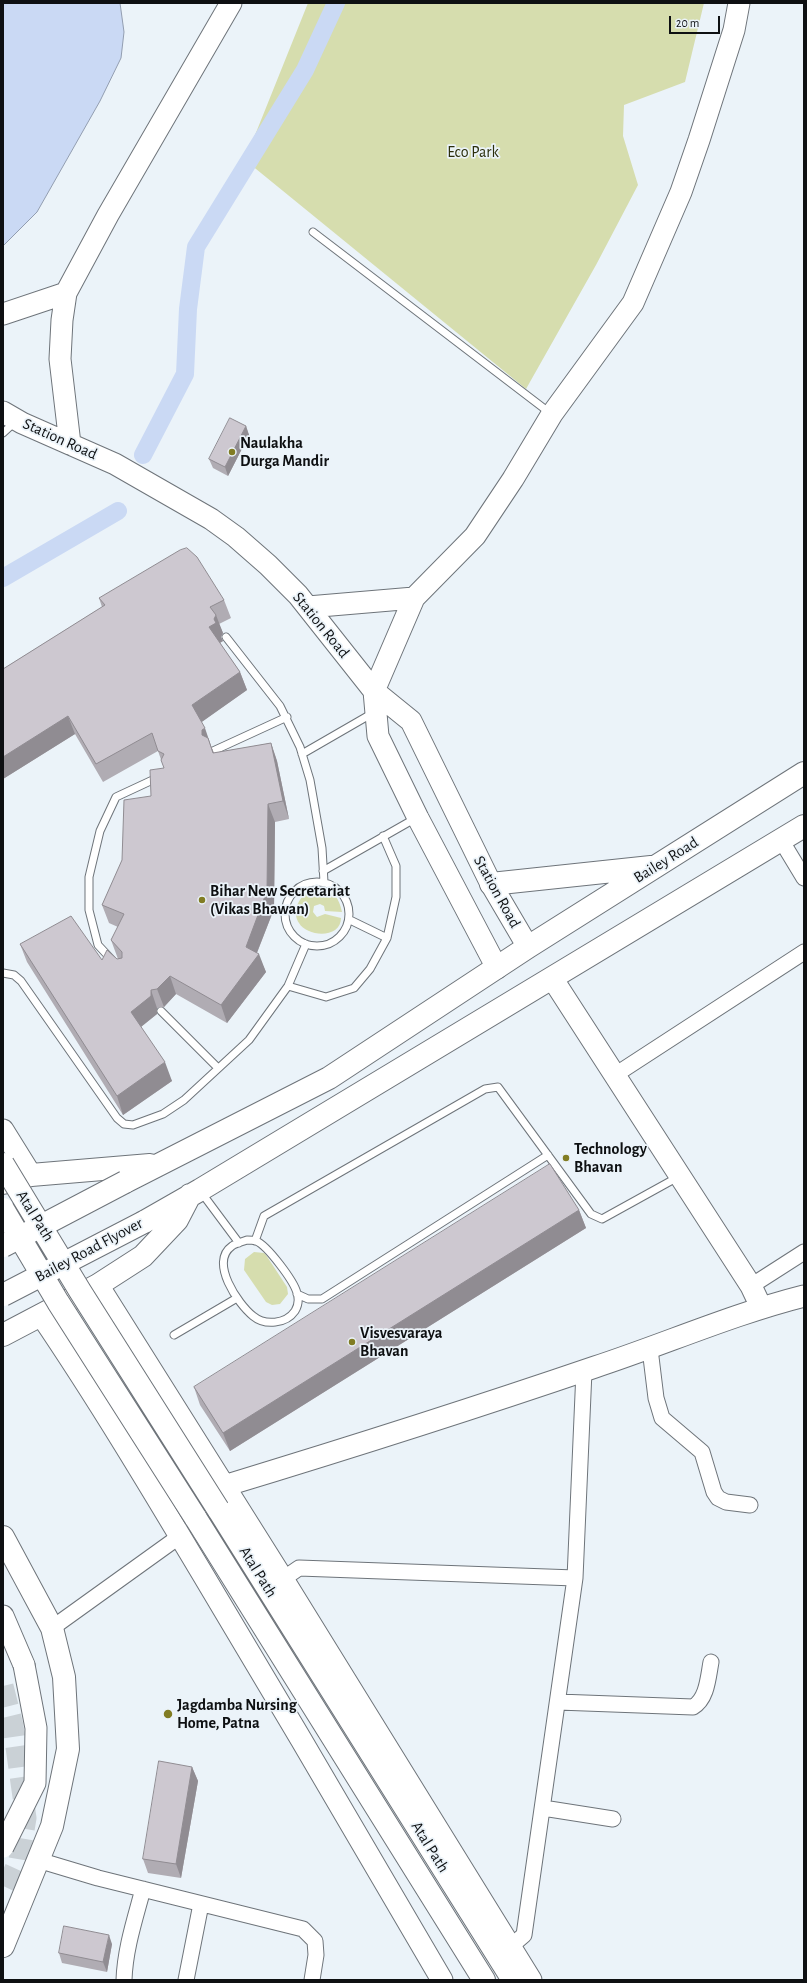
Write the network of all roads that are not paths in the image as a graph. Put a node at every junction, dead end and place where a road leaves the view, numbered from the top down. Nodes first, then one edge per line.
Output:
1 (231, 3) edge
2 (739, 3) edge
3 (313, 232) dead end
4 (66, 294) junction
5 (3, 314) edge
6 (552, 414) junction
7 (8, 422) edge
8 (70, 444) junction
9 (414, 598) junction
10 (308, 607) junction
11 (226, 637) dead end
12 (374, 691) junction
13 (374, 712) junction
14 (287, 717) junction
15 (213, 751) edge
16 (302, 754) junction
17 (804, 773) edge
18 (166, 774) edge
19 (804, 788) edge
20 (738, 814) junction
21 (418, 818) junction
22 (804, 826) edge
23 (383, 836) junction
24 (781, 840) junction
25 (656, 866) junction
26 (323, 871) junction
27 (804, 878) edge
28 (324, 882) junction
29 (491, 884) junction
30 (350, 920) junction
31 (387, 938) junction
32 (306, 944) junction
33 (528, 947) junction
34 (804, 952) edge
35 (119, 967) edge
36 (497, 968) junction
37 (3, 973) edge
38 (552, 978) junction
39 (288, 986) junction
40 (161, 1011) dead end
41 (218, 1068) junction
42 (615, 1075) junction
43 (3, 1130) edge
44 (548, 1154) junction
45 (3, 1164) edge
46 (160, 1164) junction
47 (31, 1175) junction
48 (680, 1176) junction
49 (3, 1183) edge
50 (188, 1197) junction
51 (3, 1209) edge
52 (255, 1241) junction
53 (239, 1243) junction
54 (3, 1246) edge
55 (804, 1252) edge
56 (98, 1285) junction
57 (751, 1286) junction
58 (297, 1294) junction
59 (3, 1295) edge
60 (804, 1296) edge
61 (237, 1298) junction
62 (761, 1307) junction
63 (41, 1315) junction
64 (3, 1318) edge
65 (126, 1330) junction
66 (3, 1335) edge
67 (174, 1335) dead end
68 (650, 1349) junction
69 (75, 1365) junction
70 (584, 1371) junction
71 (224, 1486) junction
72 (750, 1504) dead end
73 (180, 1536) junction
74 (3, 1537) edge
75 (575, 1578) junction
76 (283, 1579) junction
77 (3, 1616) edge
78 (52, 1628) junction
79 (712, 1662) dead end
80 (558, 1702) junction
81 (543, 1808) junction
82 (613, 1820) dead end
83 (3, 1847) edge
84 (38, 1860) junction
85 (143, 1889) junction
86 (201, 1904) junction
87 (3, 1946) edge
88 (510, 1947) junction
89 (124, 1980) edge
90 (186, 1980) edge
91 (312, 1980) edge
92 (442, 1980) edge
93 (484, 1980) edge
94 (513, 1980) edge
95 (531, 1980) edge

1 - 4 street
2 - 6 street
3 - 6 lane
4 - 5 street
4 - 8 street
6 - 9 street
7 - 8 street, Station Road
8 - 10 street, Station Road
9 - 10 street
9 - 12 street
10 - 12 street, Station Road
11 - 14 lane
12 - 13 street
12 - 29 street, Station Road
13 - 16 lane
13 - 21 street
14 - 15 lane
14 - 16 lane
16 - 26 lane
17 - 20 main road, Bailey Road
18 - 35 lane
19 - 20 main road
20 - 25 main road, Bailey Road
21 - 23 lane
21 - 36 street
22 - 24 main road
23 - 26 lane
23 - 31 lane
24 - 27 street
24 - 38 main road
25 - 29 main road
25 - 33 main road, Bailey Road
26 - 28 lane
28 - 30 lane
28 - 32 lane
29 - 33 street, Station Road
30 - 31 lane
30 - 32 lane
31 - 39 lane
32 - 39 lane
33 - 36 main road, Bailey Road
34 - 42 street
36 - 46 main road, Bailey Road
37 - 41 lane
38 - 42 street
38 - 50 main road, Bailey Road Flyover
39 - 41 lane
40 - 41 lane
42 - 48 street
43 - 47 street
44 - 48 lane
44 - 52 lane
44 - 58 lane
45 - 94 main road, Atal Path, bridge
46 - 47 main road
46 - 54 main road, bridge
47 - 49 main road
48 - 57 street
50 - 53 lane
50 - 56 main road
50 - 59 main road, Bailey Road Flyover, bridge
50 - 64 main road
51 - 93 main road, Atal Path, bridge
52 - 53 lane
52 - 58 lane
53 - 61 lane
55 - 57 street
56 - 63 main road
56 - 65 street
57 - 62 street
58 - 61 lane
60 - 62 street
61 - 67 lane
62 - 68 street
63 - 66 main road
63 - 69 street
65 - 69 street
65 - 71 street
68 - 70 street
68 - 72 street
69 - 73 street
70 - 71 street
70 - 75 street
71 - 76 street
73 - 78 street
73 - 92 street
74 - 78 main road
75 - 76 street
75 - 80 street
76 - 88 street
77 - 83 street, bridge
78 - 84 main road
79 - 80 street
80 - 81 street
81 - 82 street
81 - 88 street
84 - 85 street
84 - 87 main road
85 - 86 street
85 - 89 street
86 - 90 street
86 - 91 street
88 - 95 street

